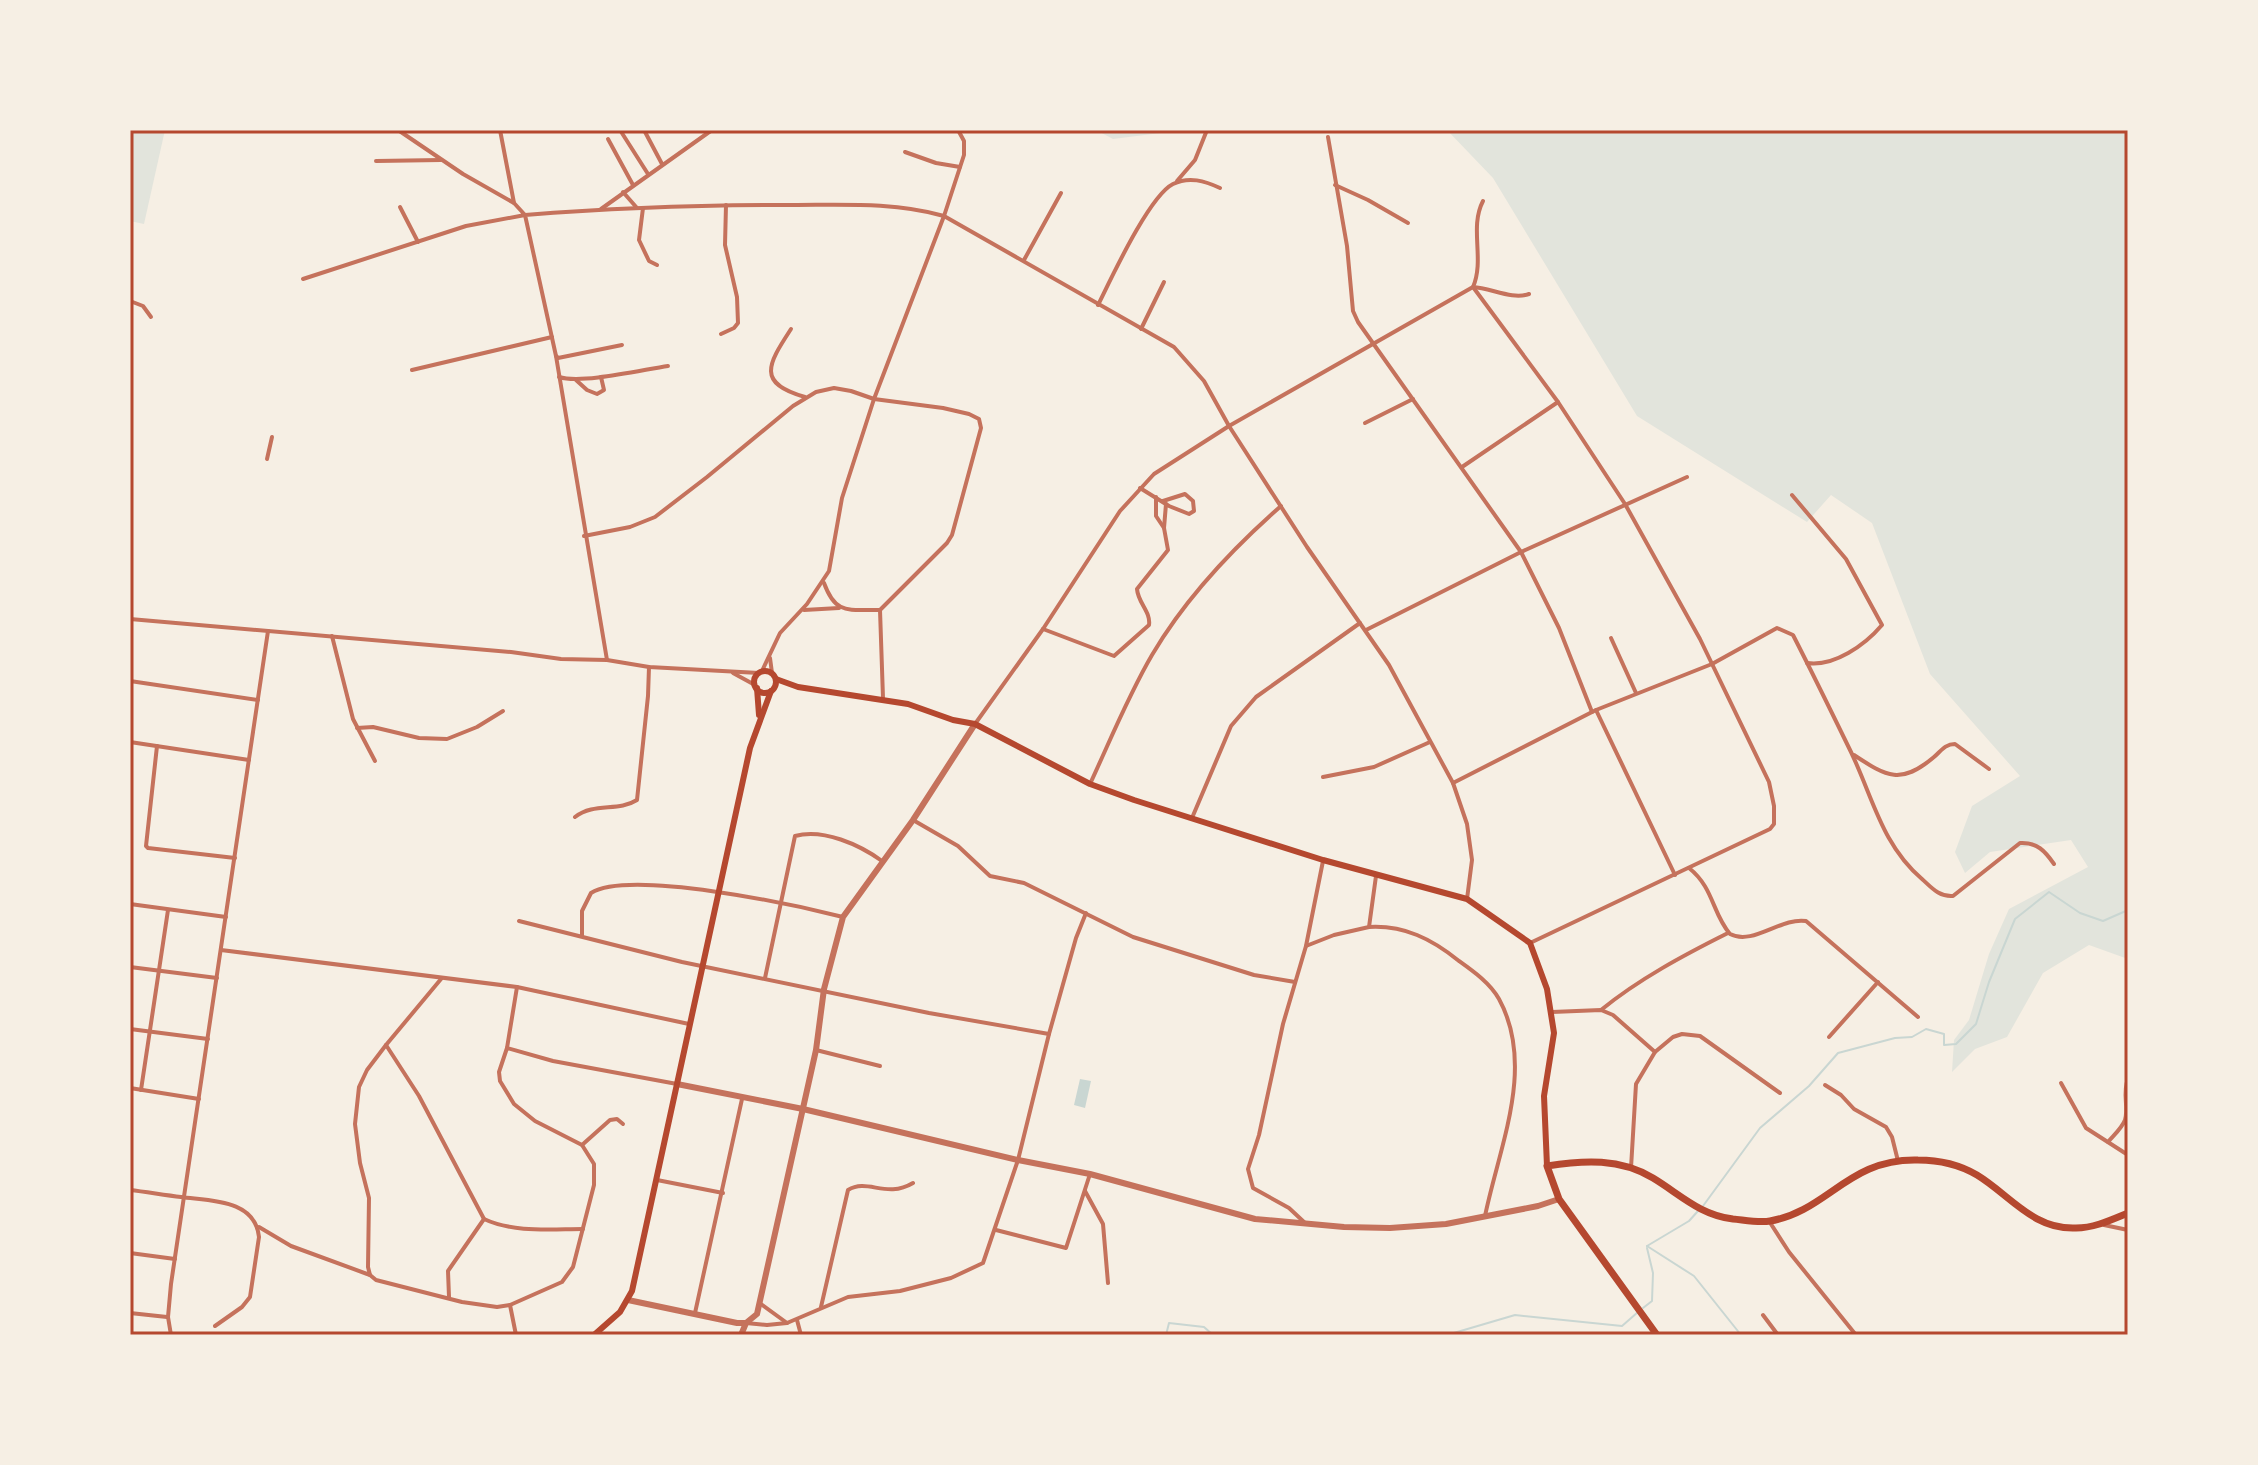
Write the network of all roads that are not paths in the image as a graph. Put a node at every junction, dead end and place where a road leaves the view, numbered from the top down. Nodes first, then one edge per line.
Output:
1 (398, 130) edge
2 (500, 130) edge
3 (620, 130) edge
4 (644, 130) edge
5 (712, 130) edge
6 (756, 130) edge
7 (771, 130) edge
8 (958, 130) edge
9 (1207, 130) edge
10 (1328, 137) dead end
11 (608, 139) dead end
12 (905, 152) dead end
13 (442, 159) junction
14 (376, 161) dead end
15 (662, 164) junction
16 (960, 167) junction
17 (648, 174) junction
18 (1176, 183) junction
19 (633, 185) junction
20 (1335, 185) junction
21 (1220, 188) dead end
22 (623, 192) junction
23 (1061, 193) dead end
24 (1483, 201) dead end
25 (514, 203) junction
26 (726, 205) junction
27 (400, 207) dead end
28 (640, 209) junction
29 (599, 211) junction
30 (525, 215) junction
31 (944, 216) junction
32 (1408, 223) dead end
33 (418, 242) junction
34 (1024, 260) junction
35 (657, 265) dead end
36 (303, 279) dead end
37 (1164, 282) dead end
38 (1473, 287) junction
39 (1529, 294) dead end
40 (130, 301) edge
41 (1098, 305) junction
42 (151, 317) dead end
43 (791, 329) dead end
44 (1141, 329) junction
45 (721, 334) dead end
46 (552, 337) junction
47 (1374, 341) junction
48 (622, 345) dead end
49 (556, 356) junction
50 (668, 366) dead end
51 (412, 370) dead end
52 (559, 377) junction
53 (601, 377) junction
54 (576, 380) junction
55 (805, 397) junction
56 (874, 399) junction
57 (1414, 399) junction
58 (1558, 402) junction
59 (1365, 423) dead end
60 (1229, 426) junction
61 (272, 437) dead end
62 (267, 459) dead end
63 (1462, 467) junction
64 (1687, 477) dead end
65 (1140, 488) junction
66 (1792, 495) dead end
67 (1156, 497) junction
68 (1164, 502) junction
69 (1625, 504) junction
70 (1281, 506) junction
71 (1164, 528) junction
72 (584, 536) junction
73 (1521, 552) junction
74 (824, 583) junction
75 (846, 609) junction
76 (802, 610) junction
77 (880, 610) junction
78 (130, 619) edge
79 (1360, 623) junction
80 (1043, 629) junction
81 (1366, 630) junction
82 (268, 631) junction
83 (332, 636) junction
84 (1611, 638) dead end
85 (771, 652) junction
86 (607, 660) junction
87 (1807, 663) junction
88 (1712, 664) junction
89 (649, 667) junction
90 (731, 671) junction
91 (761, 672) junction
92 (774, 676) junction
93 (130, 681) edge
94 (756, 687) junction
95 (798, 687) junction
96 (772, 690) junction
97 (1636, 693) junction
98 (883, 698) junction
99 (258, 700) junction
100 (503, 711) dead end
101 (1594, 711) junction
102 (759, 718) junction
103 (975, 724) junction
104 (357, 728) junction
105 (130, 742) edge
106 (1430, 742) junction
107 (157, 746) junction
108 (1852, 754) junction
109 (249, 760) junction
110 (375, 761) dead end
111 (1989, 769) dead end
112 (1323, 777) dead end
113 (1453, 783) junction
114 (1090, 784) junction
115 (575, 817) dead end
116 (1192, 818) junction
117 (913, 820) junction
118 (235, 858) junction
119 (1323, 860) junction
120 (882, 861) junction
121 (2054, 864) dead end
122 (1689, 868) junction
123 (1675, 875) junction
124 (1376, 876) junction
125 (719, 891) junction
126 (1467, 899) junction
127 (130, 904) edge
128 (780, 904) junction
129 (168, 910) junction
130 (1086, 913) junction
131 (226, 917) junction
132 (843, 917) junction
133 (519, 921) dead end
134 (1369, 927) junction
135 (1728, 933) junction
136 (582, 935) junction
137 (1530, 943) junction
138 (1306, 946) junction
139 (221, 950) junction
140 (702, 965) junction
141 (130, 967) edge
142 (160, 971) junction
143 (217, 978) junction
144 (765, 978) junction
145 (441, 979) junction
146 (1295, 982) junction
147 (1878, 982) junction
148 (517, 987) junction
149 (824, 989) junction
150 (1601, 1010) junction
151 (1552, 1012) junction
152 (1918, 1017) dead end
153 (689, 1024) junction
154 (130, 1029) edge
155 (151, 1032) junction
156 (1049, 1034) junction
157 (1829, 1037) dead end
158 (208, 1039) junction
159 (386, 1045) junction
160 (507, 1048) junction
161 (816, 1050) junction
162 (1655, 1052) junction
163 (880, 1066) dead end
164 (2128, 1079) edge
165 (2061, 1083) dead end
166 (677, 1084) junction
167 (1825, 1085) dead end
168 (130, 1088) edge
169 (141, 1090) junction
170 (1780, 1093) dead end
171 (199, 1099) junction
172 (742, 1099) junction
173 (803, 1109) junction
174 (623, 1124) dead end
175 (2108, 1143) junction
176 (582, 1145) junction
177 (2128, 1155) edge
178 (1018, 1160) junction
179 (1898, 1161) junction
180 (1547, 1166) junction
181 (1631, 1168) junction
182 (1090, 1174) junction
183 (657, 1180) junction
184 (913, 1183) dead end
185 (130, 1190) edge
186 (1085, 1191) junction
187 (723, 1193) junction
188 (183, 1198) junction
189 (1559, 1199) junction
190 (2128, 1213) edge
191 (1485, 1216) junction
192 (484, 1219) junction
193 (1769, 1221) junction
194 (1306, 1224) junction
195 (2102, 1224) junction
196 (258, 1227) junction
197 (585, 1229) junction
198 (996, 1230) junction
199 (2128, 1230) edge
200 (130, 1253) edge
201 (176, 1259) junction
202 (370, 1275) junction
203 (1108, 1283) dead end
204 (449, 1297) junction
205 (628, 1300) junction
206 (761, 1304) junction
207 (510, 1305) junction
208 (821, 1307) junction
209 (130, 1313) edge
210 (695, 1313) junction
211 (1763, 1315) dead end
212 (168, 1317) junction
213 (797, 1320) junction
214 (746, 1323) junction
215 (787, 1323) junction
216 (215, 1326) dead end
217 (171, 1335) edge
218 (516, 1335) edge
219 (594, 1335) edge
220 (741, 1335) edge
221 (801, 1335) edge
222 (1657, 1335) edge
223 (1778, 1335) edge
224 (1856, 1335) edge

1 - 13 street
2 - 25 street
3 - 17 street
4 - 15 street
5 - 15 street
6 - 7 street
8 - 16 street
9 - 18 street
10 - 20 street
11 - 19 street
12 - 16 street
13 - 14 street
13 - 25 street
15 - 17 street
16 - 31 street
17 - 19 street
18 - 21 street
18 - 41 street
19 - 22 street
20 - 32 street
20 - 47 street
22 - 28 street
22 - 29 street
23 - 34 street
24 - 38 street
25 - 30 street
26 - 28 street
26 - 31 street
26 - 45 street
27 - 33 street
28 - 29 street
28 - 35 street
29 - 30 street
30 - 33 street
30 - 46 street
31 - 34 street
31 - 56 street
33 - 36 street
34 - 41 street
37 - 44 street
38 - 39 street
38 - 47 street
38 - 58 street
40 - 42 street
41 - 44 street
43 - 55 street
44 - 60 street
46 - 49 street
46 - 51 street
47 - 57 street
47 - 60 street
48 - 49 street
49 - 52 street
50 - 53 street
52 - 54 street
52 - 72 street
53 - 54 street
53 - 54 street
55 - 56 street
55 - 72 street
56 - 74 street
56 - 77 street
57 - 59 street
57 - 63 street
58 - 63 street
58 - 69 street
60 - 65 street
60 - 70 street
61 - 62 street
63 - 73 street
64 - 69 street
65 - 67 street
65 - 80 street
66 - 87 street
67 - 68 street
67 - 71 street
68 - 68 street
68 - 71 street
69 - 73 street
69 - 88 street
70 - 79 street
70 - 114 street
71 - 80 street
72 - 86 street
73 - 81 street
73 - 101 street
74 - 75 street
74 - 76 street
75 - 76 street
75 - 77 street
76 - 85 street
77 - 98 street
78 - 82 street
79 - 81 street
79 - 116 street
80 - 103 street
81 - 106 street
82 - 83 street
82 - 99 street
83 - 86 street
83 - 104 street
84 - 97 street
85 - 91 street
85 - 92 street
86 - 89 street
87 - 88 street
87 - 108 street
88 - 97 street
88 - 122 street
89 - 90 street
89 - 115 street
90 - 91 street
90 - 94 street
91 - 92 main road
91 - 94 main road
92 - 95 main road
92 - 96 main road
93 - 99 street
94 - 96 main road
94 - 102 main road
95 - 96 main road
95 - 98 main road
96 - 102 main road
97 - 101 street
98 - 103 main road
99 - 109 street
100 - 104 street
101 - 113 street
101 - 123 street
102 - 125 main road
103 - 114 main road
103 - 117 street
104 - 110 street
105 - 107 street
106 - 112 street
106 - 113 street
107 - 109 street
107 - 118 street
108 - 111 street
108 - 121 street
109 - 118 street
113 - 126 street
114 - 116 main road
116 - 119 main road
117 - 120 street
117 - 130 street
118 - 131 street
119 - 124 main road
119 - 138 street
120 - 128 street
120 - 132 street
122 - 123 street
122 - 135 street
123 - 137 street
124 - 126 main road
124 - 134 street
125 - 128 street
125 - 136 street
125 - 140 main road
126 - 137 main road
127 - 129 street
128 - 132 street
128 - 144 street
129 - 131 street
129 - 142 street
130 - 146 street
130 - 156 street
131 - 139 street
132 - 149 street
133 - 136 street
134 - 138 street
134 - 191 street
135 - 147 street
135 - 150 street
136 - 140 street
137 - 151 main road
138 - 146 street
139 - 143 street
139 - 145 street
140 - 144 street
140 - 153 main road
141 - 142 street
142 - 143 street
142 - 155 street
143 - 158 street
144 - 149 street
145 - 148 street
145 - 159 street
146 - 194 street
147 - 152 street
147 - 157 street
148 - 153 street
148 - 160 street
149 - 156 street
149 - 161 street
150 - 151 street
150 - 162 street
151 - 180 main road
153 - 166 main road
154 - 155 street
155 - 158 street
155 - 169 street
156 - 178 street
158 - 171 street
159 - 192 street
159 - 202 street
160 - 166 street
160 - 176 street
161 - 163 street
161 - 173 street
162 - 170 street
162 - 181 street
164 - 175 street
165 - 175 street
166 - 172 street
166 - 183 main road
167 - 179 street
168 - 169 street
169 - 171 street
171 - 188 street
172 - 173 street
172 - 187 street
173 - 178 street
173 - 206 street
174 - 176 street
175 - 177 street
176 - 197 street
178 - 182 street
178 - 198 street
179 - 193 highway
179 - 195 highway
180 - 181 highway
180 - 189 highway
181 - 193 highway
182 - 186 street
182 - 194 street
183 - 187 street
183 - 205 main road
184 - 208 street
185 - 188 street
186 - 198 street
186 - 203 street
187 - 210 street
188 - 196 street
188 - 201 street
189 - 191 street
189 - 222 highway
190 - 195 highway
191 - 194 street
192 - 197 street
192 - 204 street
193 - 224 street
195 - 199 street
196 - 202 street
196 - 216 street
197 - 207 street
198 - 208 street
200 - 201 street
201 - 212 street
202 - 204 street
204 - 207 street
205 - 210 street
205 - 219 main road
206 - 214 street
206 - 215 street
207 - 218 street
208 - 213 street
209 - 212 street
210 - 214 street
211 - 223 street
212 - 217 street
213 - 215 street
213 - 221 street
214 - 215 street
214 - 220 street

